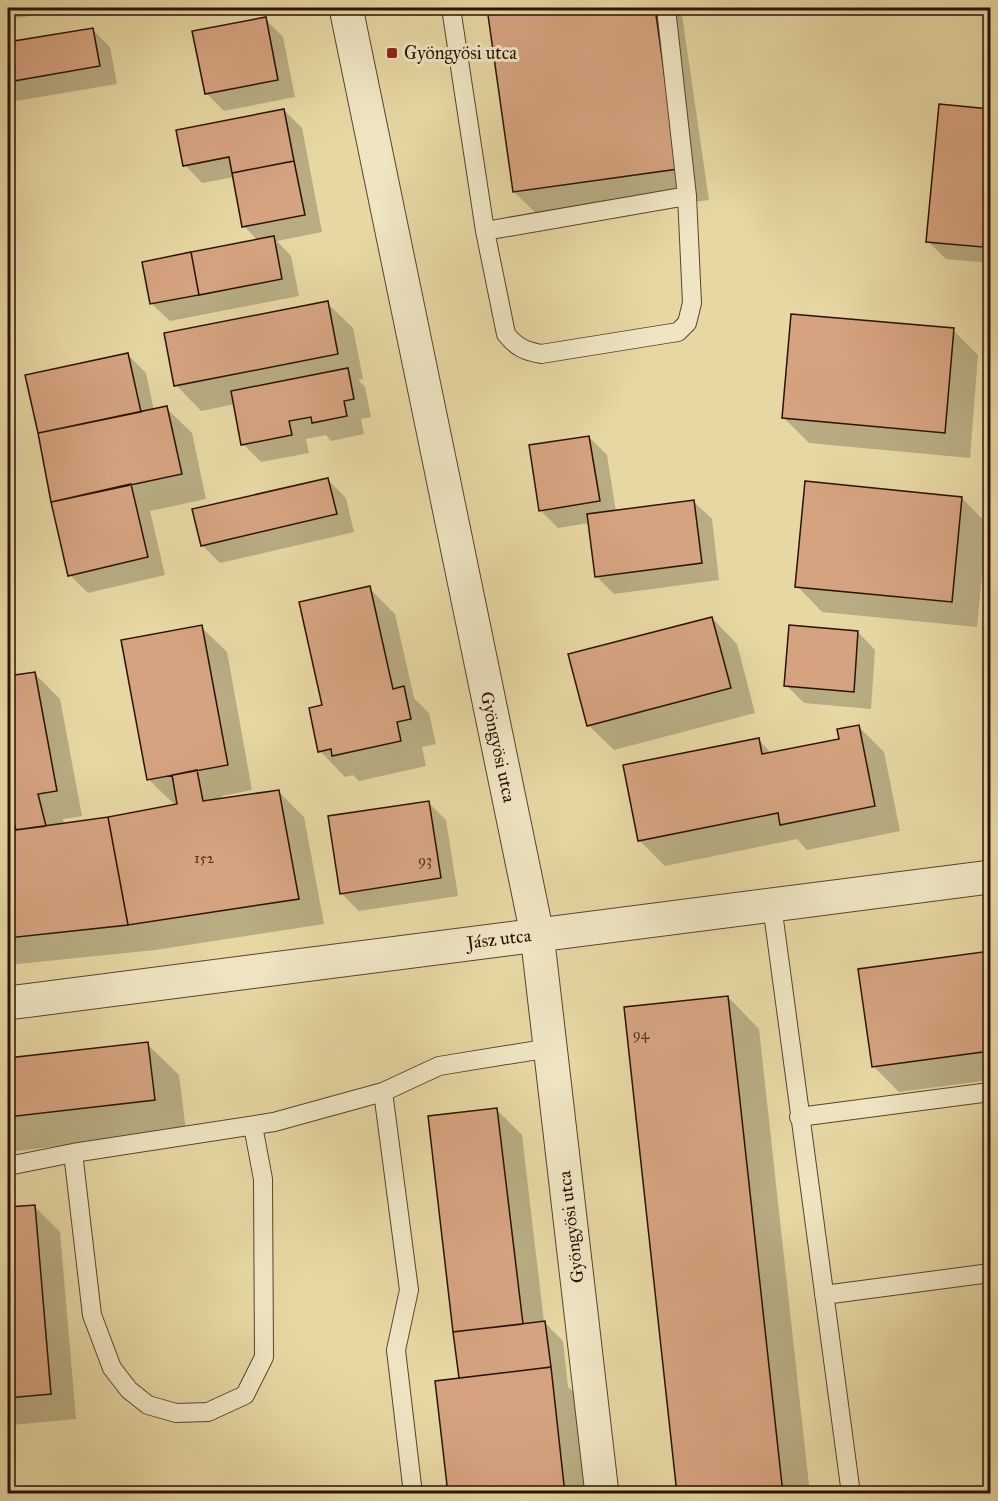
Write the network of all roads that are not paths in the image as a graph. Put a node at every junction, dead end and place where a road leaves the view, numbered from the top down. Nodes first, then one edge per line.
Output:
1 (346, 8) edge
2 (451, 8) edge
3 (666, 8) edge
4 (687, 196) junction
5 (485, 231) junction
6 (990, 871) edge
7 (772, 905) junction
8 (537, 934) junction
9 (8, 1003) edge
10 (550, 1048) junction
11 (383, 1092) junction
12 (990, 1092) edge
13 (799, 1117) junction
14 (253, 1126) junction
15 (73, 1153) junction
16 (8, 1166) edge
17 (990, 1273) edge
18 (824, 1295) junction
19 (413, 1494) edge
20 (602, 1494) edge
21 (851, 1494) edge

1 - 8 street, Gyöngyösi utca
2 - 5 lane
3 - 4 lane
4 - 5 lane
4 - 5 lane
6 - 7 street, Jász utca
7 - 8 street, Jász utca
7 - 13 lane
8 - 9 street, Jász utca
8 - 10 street, Gyöngyösi utca
10 - 11 lane
10 - 20 street, Gyöngyösi utca
11 - 14 lane
11 - 19 lane
12 - 13 lane
13 - 18 lane
14 - 15 lane
14 - 15 lane
15 - 16 lane
17 - 18 lane
18 - 21 lane

